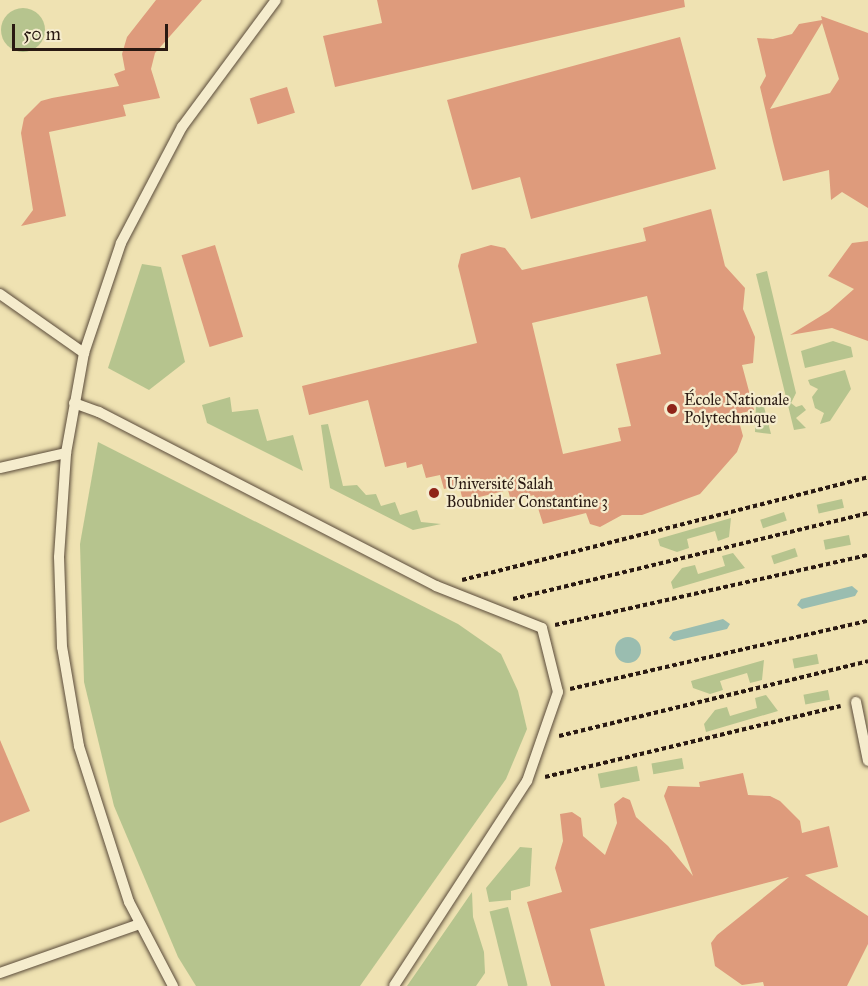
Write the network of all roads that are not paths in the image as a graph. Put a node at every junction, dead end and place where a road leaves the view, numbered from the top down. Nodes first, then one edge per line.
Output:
1 (276, 0) edge
2 (0, 294) edge
3 (84, 352) junction
4 (74, 402) junction
5 (66, 453) junction
6 (0, 468) edge
7 (856, 702) road end
8 (868, 761) edge
9 (140, 924) junction
10 (0, 973) edge
11 (173, 986) edge
12 (394, 986) edge

1 - 3 lane
2 - 3 lane
3 - 4 lane
4 - 5 lane
4 - 12 lane
5 - 6 lane
5 - 9 lane
7 - 8 lane
9 - 10 lane
9 - 11 lane

